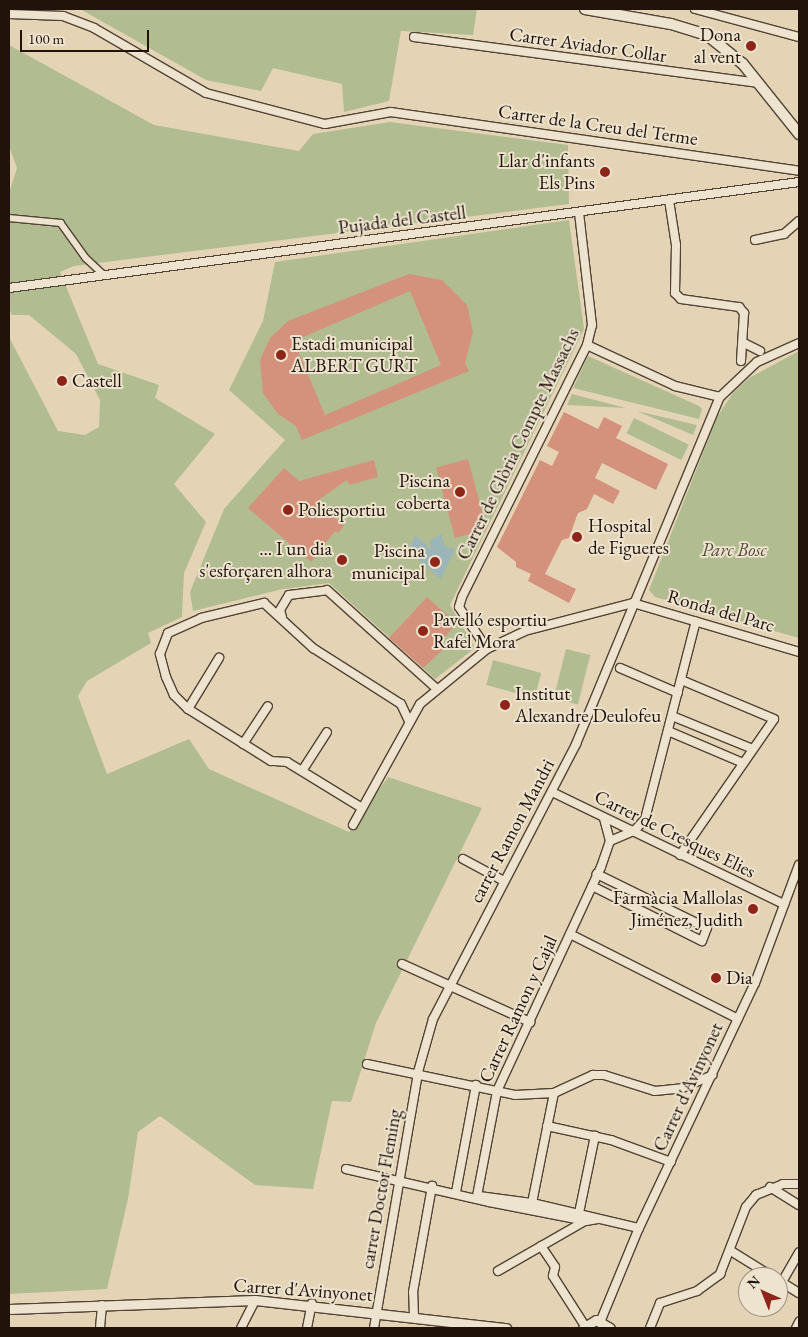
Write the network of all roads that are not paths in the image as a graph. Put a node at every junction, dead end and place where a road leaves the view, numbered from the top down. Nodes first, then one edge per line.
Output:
1 (585, 9) edge
2 (695, 9) edge
3 (9, 14) edge
4 (414, 37) dead end
5 (799, 37) edge
6 (759, 83) junction
7 (799, 134) edge
8 (799, 171) edge
9 (799, 182) edge
10 (669, 200) junction
11 (579, 213) junction
12 (9, 218) edge
13 (799, 221) edge
14 (755, 240) dead end
15 (107, 277) junction
16 (9, 288) edge
17 (799, 342) edge
18 (744, 343) junction
19 (587, 345) junction
20 (760, 351) dead end
21 (741, 361) dead end
22 (720, 397) junction
23 (633, 603) junction
24 (282, 619) junction
25 (696, 621) junction
26 (487, 649) junction
27 (799, 652) edge
28 (219, 658) dead end
29 (620, 668) dead end
30 (681, 680) junction
31 (436, 688) junction
32 (678, 693) junction
33 (401, 704) junction
34 (420, 704) junction
35 (268, 706) dead end
36 (188, 709) junction
37 (672, 716) junction
38 (409, 721) junction
39 (668, 731) junction
40 (327, 732) dead end
41 (243, 744) junction
42 (753, 749) junction
43 (743, 763) junction
44 (302, 771) junction
45 (552, 792) junction
46 (362, 808) junction
47 (604, 818) junction
48 (353, 825) dead end
49 (634, 831) junction
50 (610, 841) junction
51 (680, 855) junction
52 (463, 859) dead end
53 (799, 865) edge
54 (598, 874) junction
55 (504, 881) junction
56 (592, 886) junction
57 (784, 904) junction
58 (570, 934) junction
59 (402, 964) dead end
60 (450, 985) junction
61 (738, 1019) junction
62 (530, 1022) junction
63 (367, 1064) dead end
64 (418, 1072) junction
65 (712, 1075) junction
66 (476, 1085) junction
67 (497, 1091) junction
68 (554, 1093) junction
69 (547, 1126) junction
70 (595, 1136) junction
71 (671, 1162) junction
72 (346, 1169) dead end
73 (399, 1179) junction
74 (799, 1184) edge
75 (432, 1186) junction
76 (770, 1187) junction
77 (456, 1192) junction
78 (477, 1196) junction
79 (532, 1203) junction
80 (799, 1205) edge
81 (579, 1213) junction
82 (598, 1220) junction
83 (586, 1221) junction
84 (639, 1228) junction
85 (541, 1246) junction
86 (731, 1251) junction
87 (799, 1252) edge
88 (757, 1267) edge
89 (788, 1269) edge
90 (498, 1271) dead end
91 (788, 1286) edge
92 (799, 1293) edge
93 (255, 1300) junction
94 (312, 1303) junction
95 (102, 1305) junction
96 (9, 1309) edge
97 (376, 1311) junction
98 (414, 1316) junction
99 (601, 1320) junction
100 (799, 1322) edge
101 (471, 1326) edge
102 (584, 1327) edge
103 (100, 1328) edge
104 (241, 1328) edge
105 (307, 1328) edge
106 (374, 1328) edge
107 (506, 1328) edge
108 (610, 1328) edge
109 (650, 1328) edge
110 (796, 1328) edge

1 - 6 main road
2 - 5 street
3 - 8 street, Carrer de la Creu del Terme
4 - 6 street, Carrer Aviador Collar
6 - 7 main road
9 - 10 street, Pujada del Castell
10 - 11 street, Pujada del Castell
10 - 18 street
11 - 15 street, Pujada del Castell
11 - 19 street, Carrer de Glòria Compte Massachs
12 - 15 street
13 - 14 street
15 - 16 street, Pujada del Castell
17 - 22 street
18 - 20 street
18 - 21 street
19 - 22 street
19 - 26 street, Carrer de Glòria Compte Massachs
22 - 23 street, carrer Ramon Mandri
23 - 25 street, Ronda del Parc
23 - 26 street
23 - 45 street, carrer Ramon Mandri
24 - 31 street
24 - 33 street
24 - 36 street
25 - 27 street, Ronda del Parc
25 - 30 street
26 - 31 street
28 - 36 street
29 - 32 street
30 - 32 street
30 - 42 street
31 - 34 street
32 - 37 street
33 - 34 street
33 - 38 street
34 - 38 street
35 - 41 street
36 - 41 street
37 - 39 street
37 - 42 street
38 - 46 street
39 - 43 street
39 - 49 street
40 - 44 street
41 - 44 street
42 - 43 street
43 - 51 street
44 - 46 street
45 - 47 street, Carrer de Cresques Elies
45 - 55 street, carrer Ramon Mandri
46 - 48 street
47 - 49 street, Carrer de Cresques Elies
47 - 50 street
49 - 50 street
49 - 51 street, Carrer de Cresques Elies
50 - 54 street, Carrer Ramon y Cajal
51 - 57 street, Carrer de Cresques Elies
52 - 55 street
53 - 57 street, Carrer d'Avinyonet
54 - 56 street, Carrer Ramon y Cajal
54 - 56 street
55 - 60 street, carrer Ramon Mandri
56 - 58 street, Carrer Ramon y Cajal
57 - 61 street, Carrer d'Avinyonet
58 - 61 street
58 - 62 street, Carrer Ramon y Cajal
59 - 60 street
60 - 62 street
60 - 64 street, carrer Ramon Mandri
61 - 65 street, Carrer d'Avinyonet
62 - 67 street, Carrer Ramon y Cajal
63 - 64 street
64 - 66 street
64 - 73 street, carrer Doctor Fleming
65 - 68 street
65 - 71 street, Carrer d'Avinyonet
66 - 67 street
66 - 77 street, Carrer Ramon y Cajal
67 - 68 street
67 - 78 street, Carrer Ramon y Cajal
68 - 69 street
69 - 70 street
69 - 79 street
70 - 71 street
70 - 81 street
71 - 84 street, Carrer d'Avinyonet
72 - 73 street
73 - 75 street
73 - 97 street, carrer Doctor Fleming
74 - 76 street
75 - 77 street
75 - 98 street
76 - 80 street
76 - 86 street
77 - 78 street
78 - 79 street
78 - 83 street
79 - 81 street
81 - 82 street
82 - 83 street
82 - 84 street
83 - 85 street
84 - 99 street, Carrer d'Avinyonet
85 - 90 street
85 - 102 street
86 - 88 street
86 - 109 street
87 - 89 street
91 - 92 street
93 - 94 street, Carrer d'Avinyonet
93 - 95 street, Carrer d'Avinyonet
93 - 104 street
94 - 97 street, Carrer d'Avinyonet
94 - 105 street
95 - 96 street, Carrer d'Avinyonet
95 - 103 street
97 - 98 street, Carrer d'Avinyonet
97 - 106 street, carrer Doctor Fleming
98 - 101 street, Carrer d'Avinyonet
99 - 102 street
99 - 108 street
100 - 110 street
101 - 107 street, Carrer d'Avinyonet

